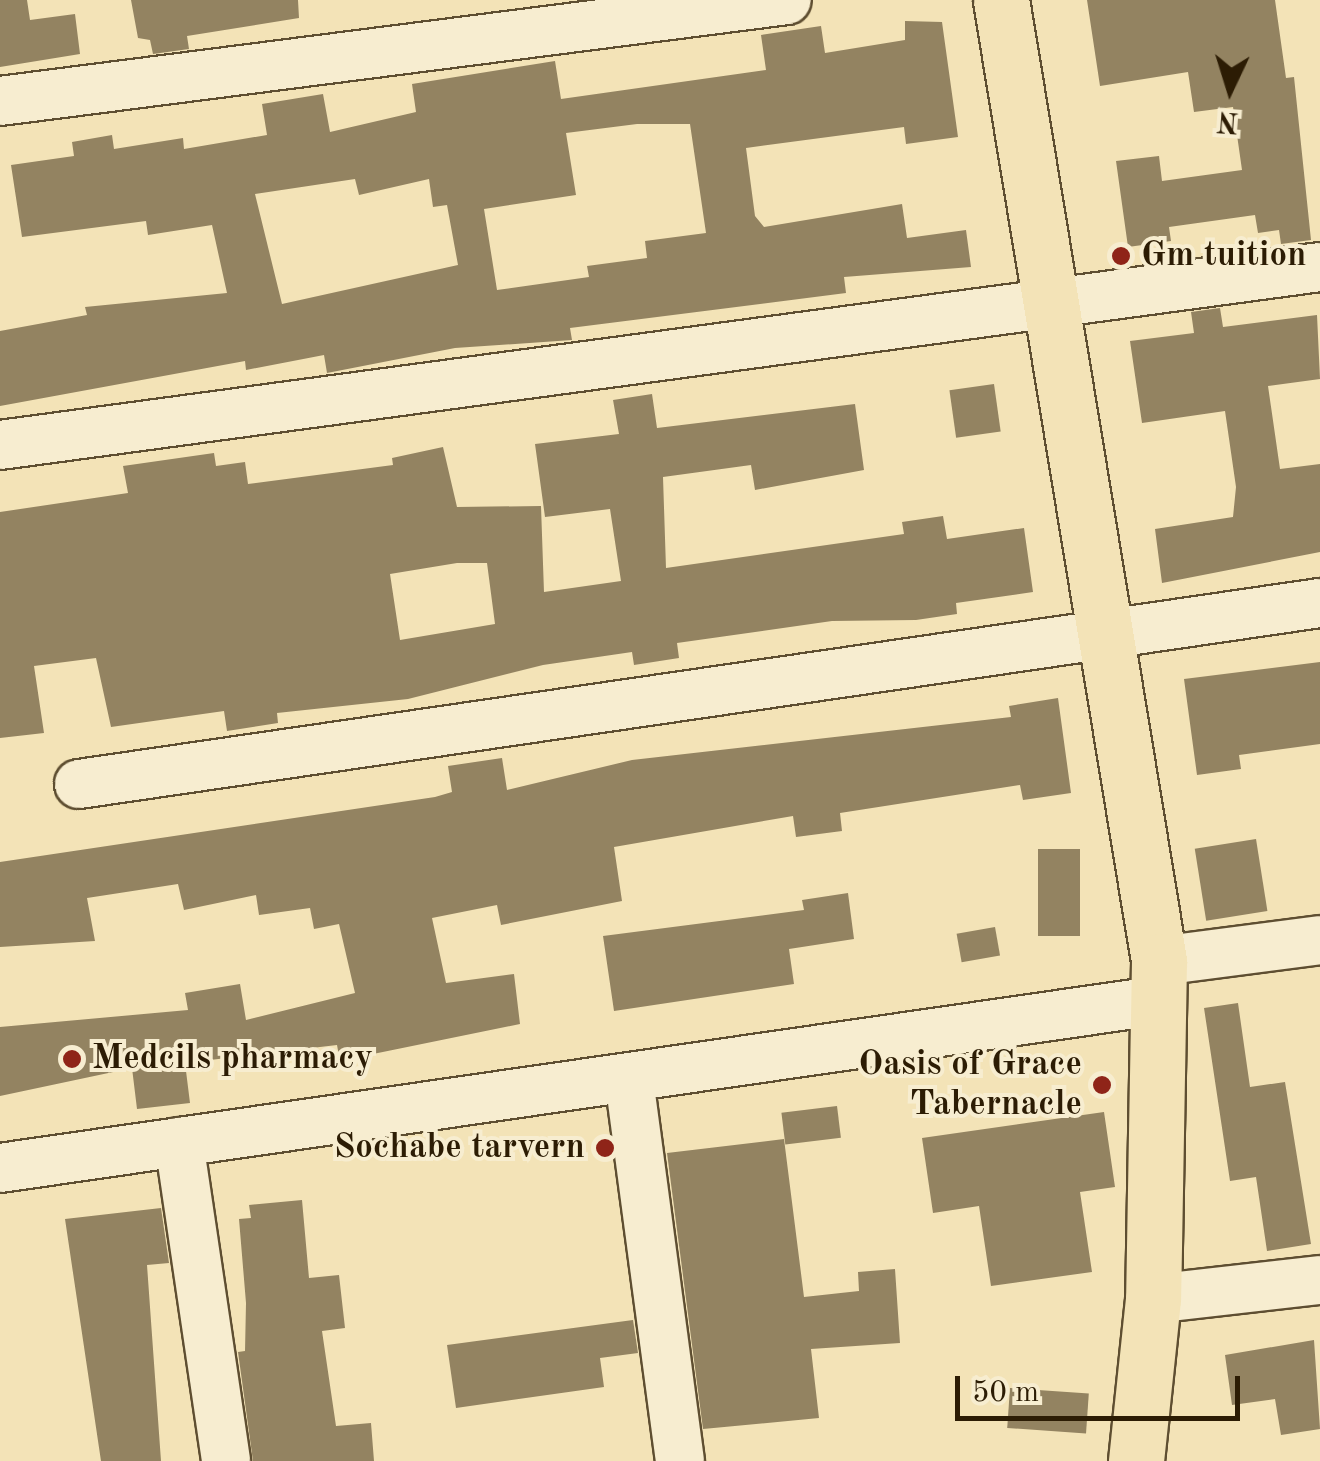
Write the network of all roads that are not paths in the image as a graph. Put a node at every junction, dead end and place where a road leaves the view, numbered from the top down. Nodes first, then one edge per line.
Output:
1 (787, 0) edge
2 (1001, 0) edge
3 (0, 101) edge
4 (1320, 268) edge
5 (1053, 304) junction
6 (0, 445) edge
7 (1320, 603) edge
8 (1104, 632) junction
9 (79, 784) dead end
10 (1320, 940) edge
11 (1157, 981) junction
12 (630, 1078) junction
13 (178, 1142) junction
14 (0, 1168) edge
15 (1320, 1280) edge
16 (1153, 1299) junction
17 (226, 1461) edge
18 (680, 1461) edge
19 (1136, 1461) edge

1 - 3 street
2 - 5 main road
4 - 5 street
5 - 6 street
5 - 8 main road
7 - 8 street
8 - 9 street
8 - 11 main road
10 - 11 street
11 - 12 street
11 - 16 main road
12 - 13 street
12 - 18 street
13 - 14 street
13 - 17 street
15 - 16 street
16 - 19 main road

